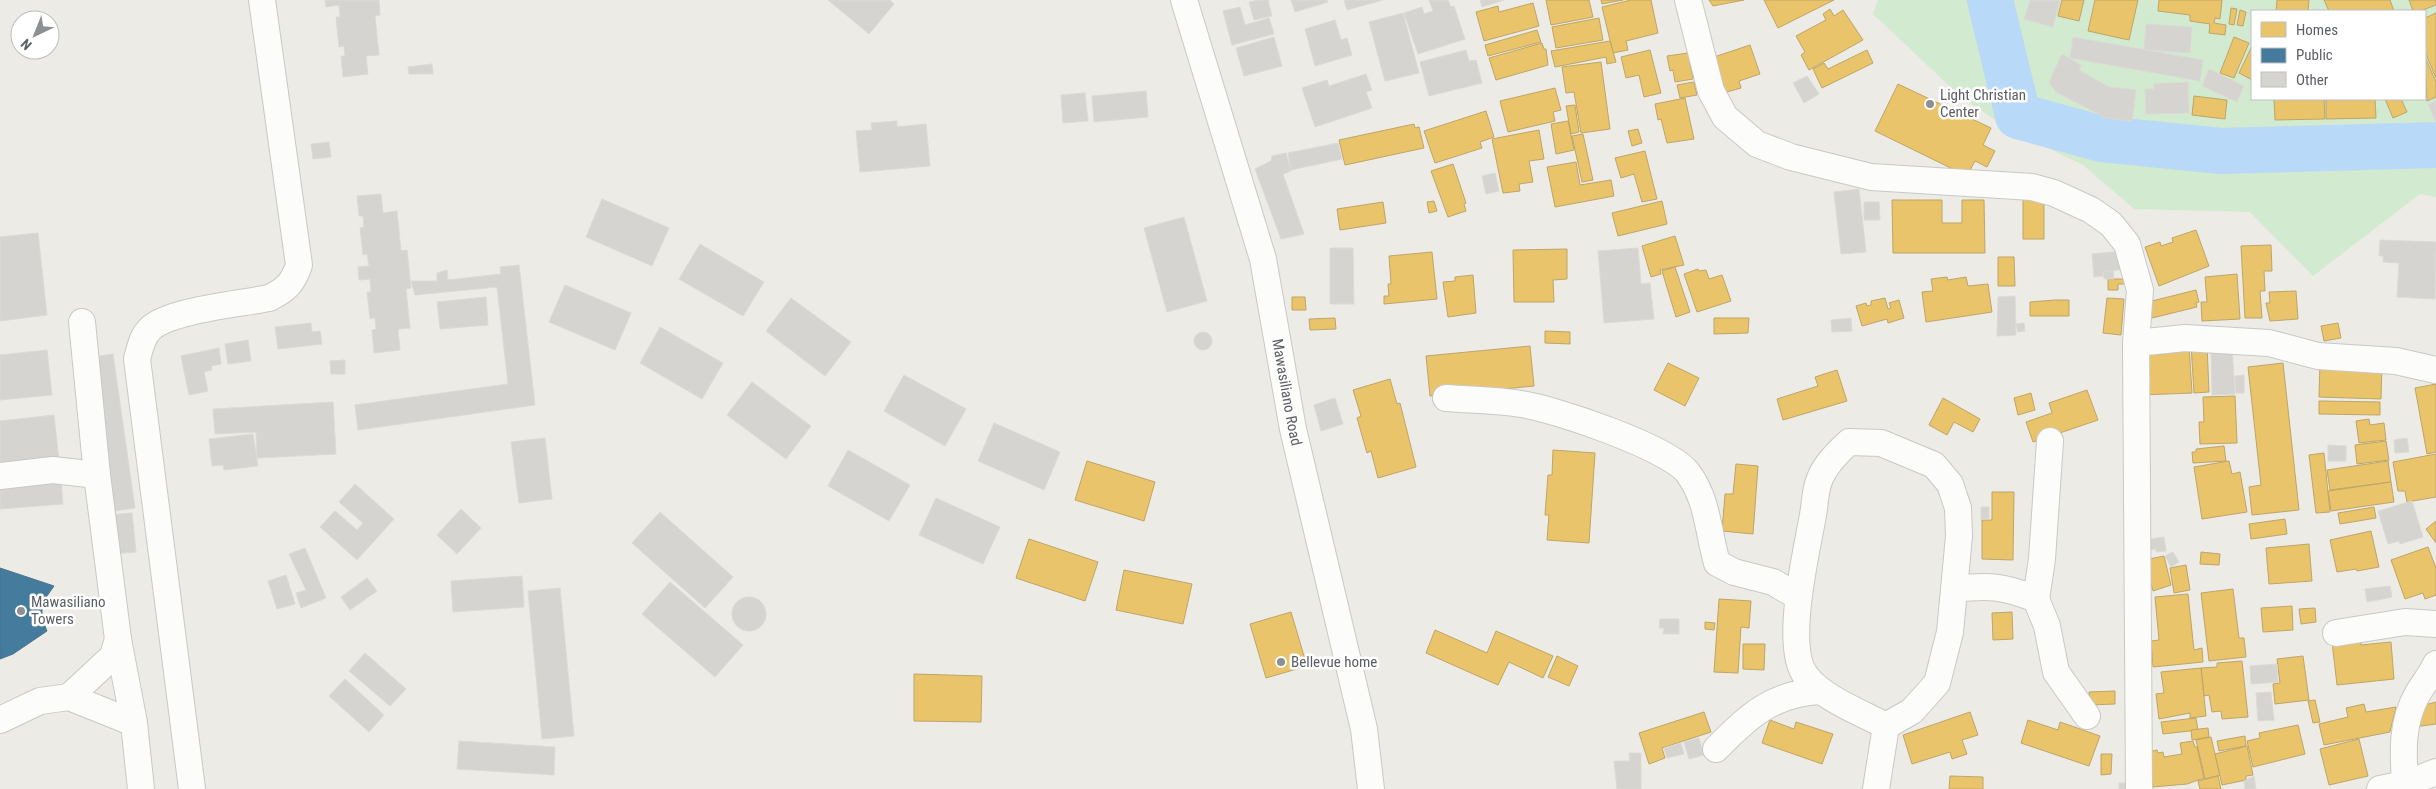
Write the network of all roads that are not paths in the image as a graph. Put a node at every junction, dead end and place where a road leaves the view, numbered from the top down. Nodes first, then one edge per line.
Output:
1 (262, 0) edge
2 (1184, 0) edge
3 (1688, 0) edge
4 (82, 322) dead end
5 (2136, 343) junction
6 (2436, 370) edge
7 (1446, 398) dead end
8 (2050, 441) dead end
9 (97, 475) junction
10 (0, 476) edge
11 (1954, 589) junction
12 (1797, 596) junction
13 (2036, 599) junction
14 (2436, 624) edge
15 (2336, 633) dead end
16 (118, 639) junction
17 (2436, 664) edge
18 (1821, 691) junction
19 (69, 697) junction
20 (2088, 716) dead end
21 (0, 720) edge
22 (134, 723) junction
23 (1886, 726) junction
24 (1716, 749) dead end
25 (2436, 772) edge
26 (2393, 787) edge
27 (141, 789) edge
28 (192, 789) edge
29 (1371, 789) edge
30 (1876, 789) edge
31 (2139, 789) edge

1 - 28 street
2 - 29 street, Mawasiliano Road
3 - 5 street
4 - 9 street
5 - 6 street
5 - 31 street
7 - 12 street
8 - 13 street
9 - 10 street
9 - 16 street
11 - 12 street
11 - 13 street
11 - 23 street
12 - 18 street
13 - 20 street
14 - 15 street
16 - 19 street
16 - 22 street
17 - 26 street
18 - 23 street
18 - 24 street
19 - 21 street
19 - 22 street
22 - 27 street
23 - 30 street
25 - 26 street

